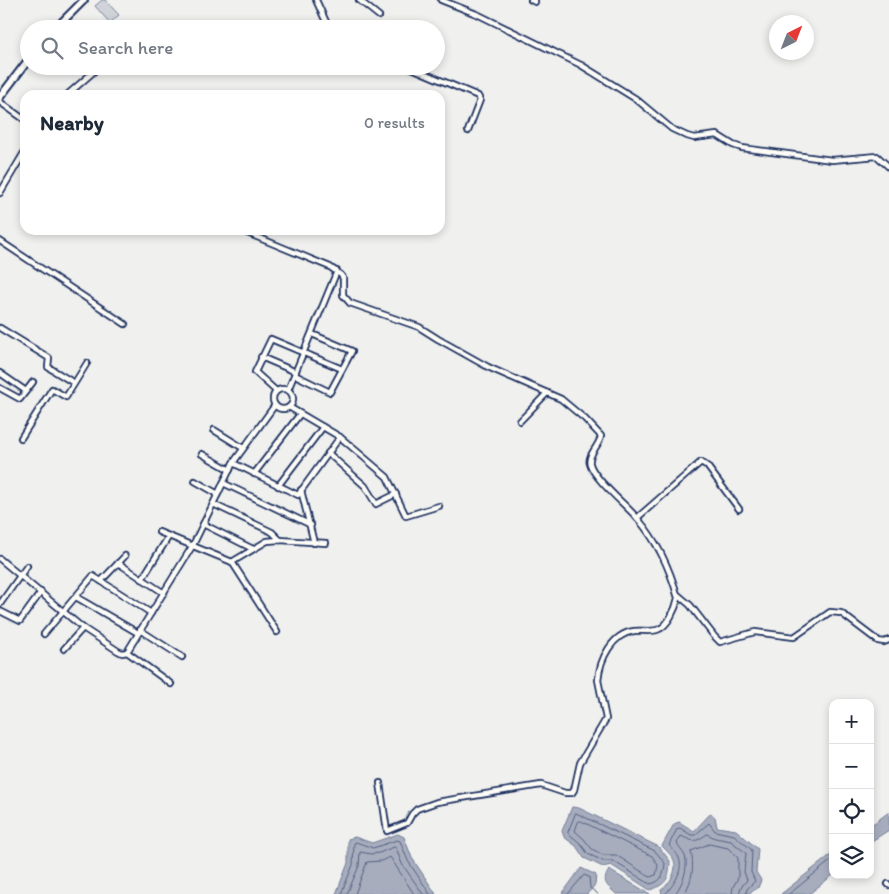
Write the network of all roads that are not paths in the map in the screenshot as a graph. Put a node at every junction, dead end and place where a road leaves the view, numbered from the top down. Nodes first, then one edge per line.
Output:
1 (84, 0) edge
2 (316, 0) edge
3 (359, 0) edge
4 (441, 0) edge
5 (531, 0) edge
6 (535, 0) edge
7 (379, 16) dead end
8 (64, 20) edge
9 (325, 20) edge
10 (20, 71) edge
11 (90, 75) edge
12 (428, 75) edge
13 (73, 90) edge
14 (0, 97) edge
15 (0, 102) edge
16 (20, 116) edge
17 (468, 131) dead end
18 (20, 160) edge
19 (889, 166) edge
20 (0, 193) edge
21 (252, 235) edge
22 (0, 241) edge
23 (337, 271) junction
24 (125, 324) dead end
25 (0, 328) edge
26 (312, 334) junction
27 (304, 353) junction
28 (261, 357) junction
29 (87, 363) dead end
30 (342, 369) junction
31 (0, 373) edge
32 (295, 374) junction
33 (33, 382) dead end
34 (74, 383) junction
35 (0, 388) edge
36 (288, 390) junction
37 (276, 391) junction
38 (26, 392) junction
39 (547, 393) junction
40 (275, 405) junction
41 (289, 407) junction
42 (300, 414) junction
43 (520, 420) dead end
44 (323, 427) junction
45 (214, 430) dead end
46 (340, 437) junction
47 (22, 438) dead end
48 (243, 448) junction
49 (328, 453) junction
50 (202, 454) dead end
51 (233, 464) junction
52 (230, 470) junction
53 (254, 474) junction
54 (194, 481) dead end
55 (223, 483) junction
56 (278, 486) junction
57 (302, 490) junction
58 (218, 494) junction
59 (396, 494) junction
60 (213, 504) junction
61 (440, 506) dead end
62 (740, 509) dead end
63 (637, 518) junction
64 (203, 524) junction
65 (311, 525) junction
66 (159, 532) dead end
67 (170, 536) junction
68 (280, 540) junction
69 (314, 543) junction
70 (326, 543) dead end
71 (193, 545) junction
72 (253, 549) junction
73 (125, 556) dead end
74 (0, 560) edge
75 (232, 562) junction
76 (118, 563) junction
77 (27, 566) dead end
78 (20, 575) junction
79 (142, 579) junction
80 (102, 581) junction
81 (41, 592) junction
82 (164, 592) junction
83 (677, 594) junction
84 (76, 597) junction
85 (0, 604) edge
86 (0, 611) edge
87 (63, 611) junction
88 (151, 613) junction
89 (83, 628) junction
90 (139, 632) junction
91 (277, 632) dead end
92 (44, 634) dead end
93 (889, 640) edge
94 (64, 649) dead end
95 (127, 652) junction
96 (182, 657) dead end
97 (170, 684) dead end
98 (380, 783) dead end

1 - 8 main road
2 - 9 street
3 - 7 street
4 - 19 street
5 - 6 street
10 - 14 main road
11 - 13 street
12 - 17 street
15 - 16 street
18 - 20 street
21 - 23 street
22 - 24 street
23 - 26 street
23 - 39 street
25 - 34 street
26 - 27 street
26 - 30 street
27 - 28 street
27 - 30 street
27 - 32 street
28 - 32 street
28 - 37 street
29 - 34 street
30 - 32 street
31 - 38 street
32 - 36 street
33 - 38 street
34 - 47 street
35 - 38 street
36 - 37 street
36 - 41 street
37 - 40 street
39 - 43 street
39 - 63 street
40 - 41 street
40 - 48 street
41 - 42 street
42 - 44 street
42 - 53 street
44 - 46 street
44 - 56 street
45 - 48 street
46 - 49 street
46 - 59 street
48 - 51 street
49 - 57 street
49 - 59 street
50 - 52 street
51 - 52 street
51 - 53 street
52 - 55 street
53 - 56 street
54 - 58 street
55 - 58 street
55 - 65 street
56 - 57 street
57 - 65 street
58 - 60 street
59 - 61 street
60 - 64 street
60 - 68 street
62 - 63 street
63 - 83 street
64 - 71 street
64 - 72 street
65 - 69 street
66 - 67 street
67 - 71 street
67 - 79 street
68 - 69 street
68 - 72 street
69 - 70 street
71 - 75 street
71 - 82 street
72 - 75 street
73 - 76 street
74 - 78 street
75 - 91 street
76 - 79 street
76 - 80 street
77 - 78 street
78 - 81 street
78 - 85 street
79 - 82 street
80 - 84 street
80 - 88 street
81 - 86 street
81 - 87 street
82 - 88 street
83 - 93 street
83 - 98 street
84 - 87 street
84 - 90 street
87 - 89 street
87 - 92 street
88 - 90 street
89 - 94 street
89 - 95 street
90 - 95 street
90 - 96 street
95 - 97 street

